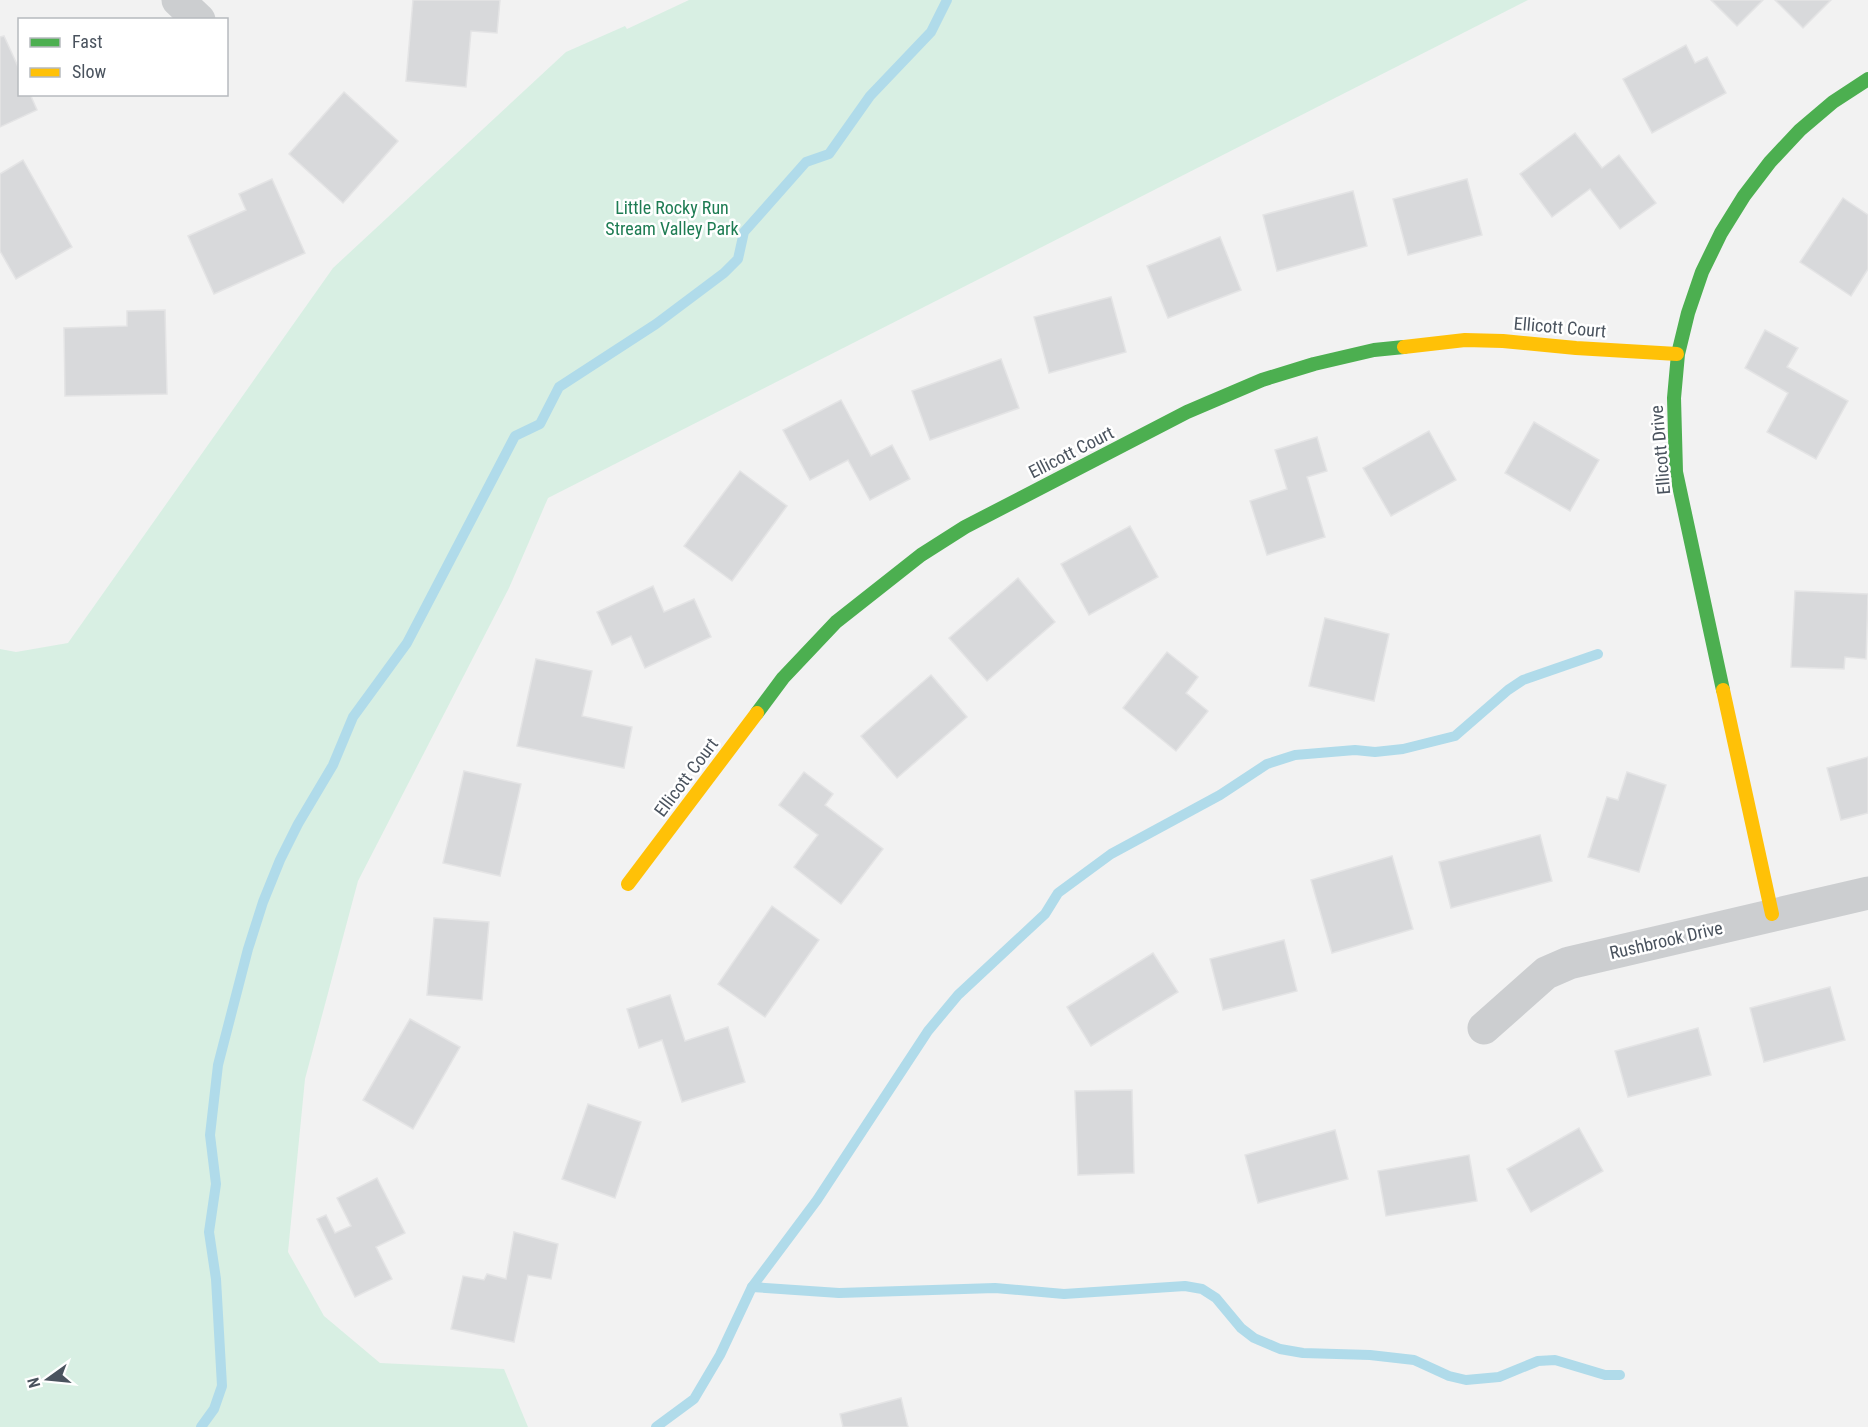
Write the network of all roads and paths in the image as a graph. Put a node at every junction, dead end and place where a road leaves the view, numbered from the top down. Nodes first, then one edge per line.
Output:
1 (178, 0) edge
2 (197, 18) edge
3 (1868, 79) edge
4 (1677, 354) junction
5 (628, 884) dead end
6 (1868, 893) edge
7 (1772, 914) junction
8 (1484, 1028) dead end

1 - 2 street
3 - 4 street, Ellicott Drive
4 - 5 street, Ellicott Court
4 - 7 street, Ellicott Drive
6 - 7 street, Rushbrook Drive
7 - 8 street, Rushbrook Drive

